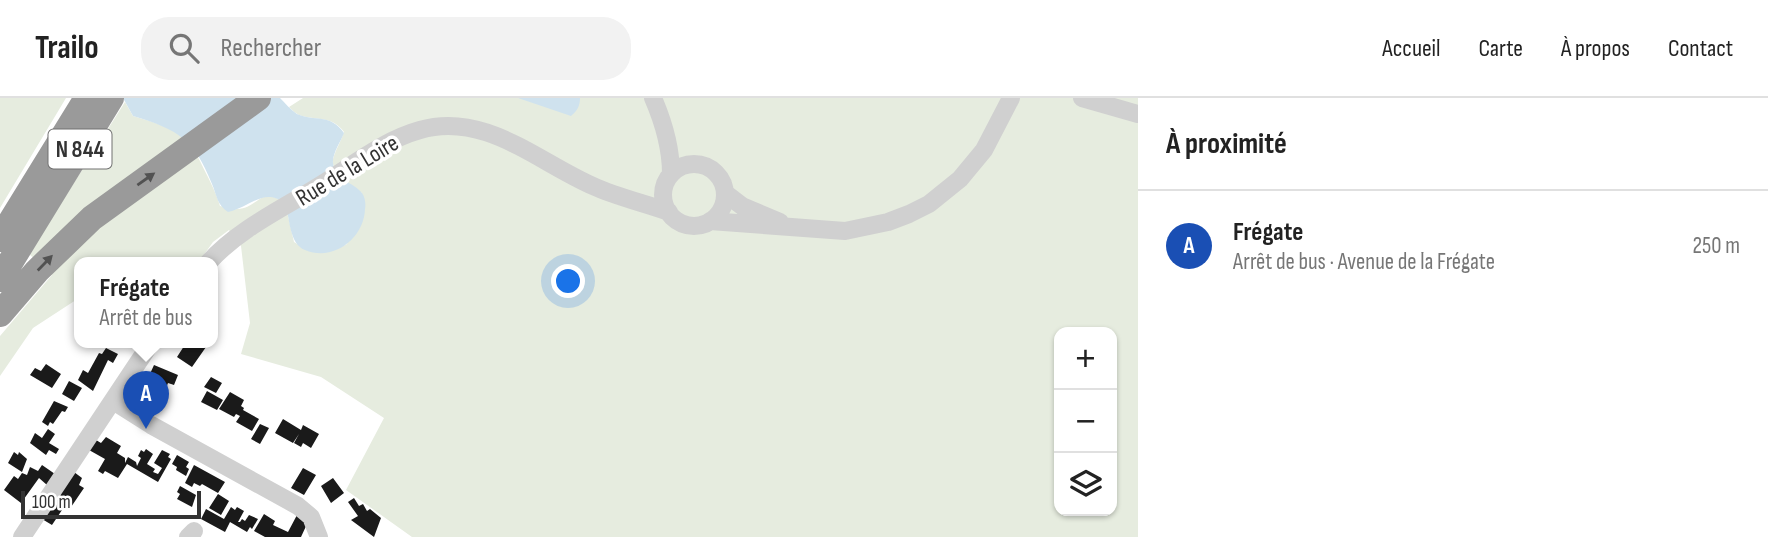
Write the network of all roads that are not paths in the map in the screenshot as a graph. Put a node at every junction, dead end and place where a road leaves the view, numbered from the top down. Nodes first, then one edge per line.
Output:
1 (87, 98) edge
2 (111, 98) edge
3 (258, 98) edge
4 (275, 98) edge
5 (653, 98) edge
6 (1011, 98) edge
7 (1082, 98) edge
8 (1138, 114) edge
9 (660, 115) junction
10 (217, 129) junction
11 (695, 164) junction
12 (668, 179) junction
13 (725, 193) junction
14 (39, 195) junction
15 (622, 195) junction
16 (668, 212) junction
17 (710, 221) junction
18 (787, 226) junction
19 (0, 239) edge
20 (214, 257) edge
21 (0, 279) edge
22 (0, 314) edge
23 (148, 348) edge
24 (113, 401) junction
25 (22, 537) edge
26 (319, 537) edge

1 - 14 highway, N 844
2 - 14 highway, N 844
3 - 10 highway
4 - 10 highway
5 - 9 street
6 - 18 street
7 - 8 street
9 - 11 street
9 - 12 street
22 -> 10 highway
11 - 12 street
11 - 13 street
12 - 15 street
12 - 16 street
13 - 17 street
13 - 18 street
14 - 19 highway, N 844
14 - 21 highway, N 844
15 - 16 street, Rue de la Loire
15 - 20 street, Rue de la Loire
16 - 17 street
17 - 18 street
23 - 24 street
24 - 25 street
24 - 26 street

